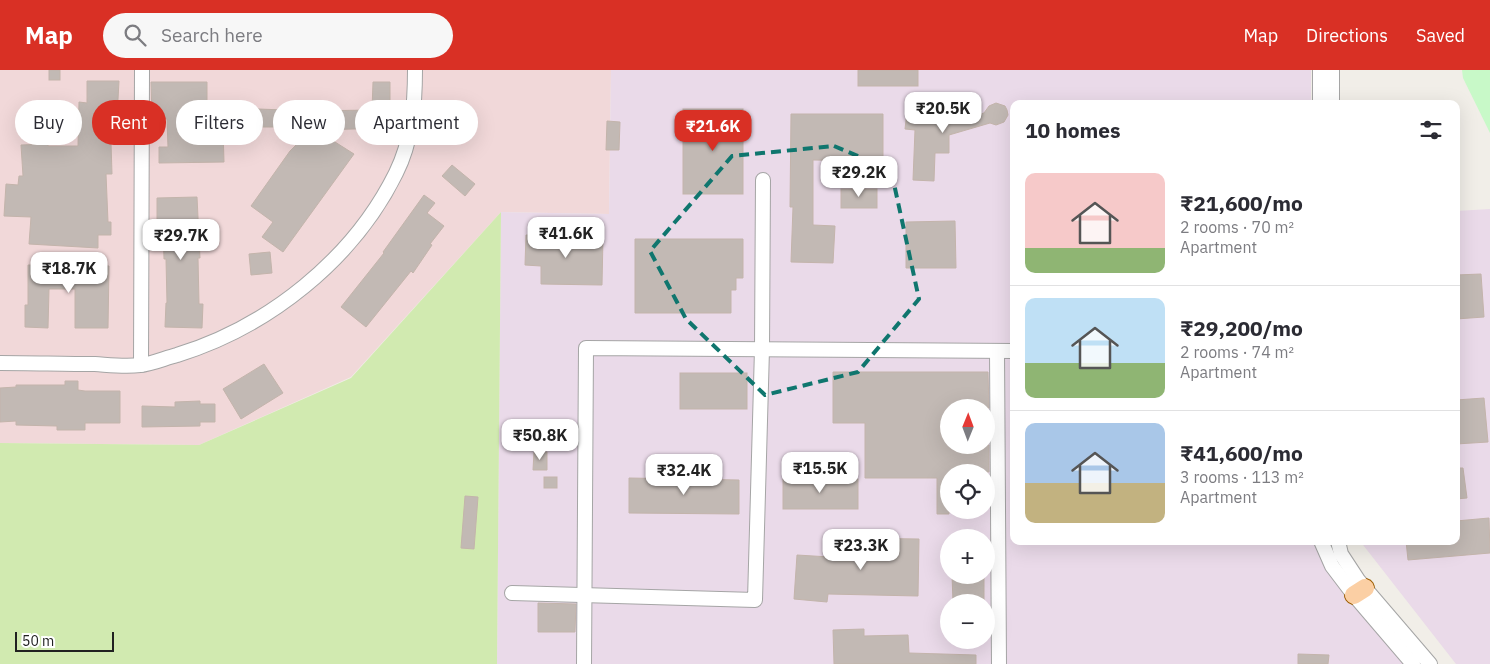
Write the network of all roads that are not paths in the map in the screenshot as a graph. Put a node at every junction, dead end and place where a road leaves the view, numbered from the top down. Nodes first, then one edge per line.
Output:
1 (142, 70) edge
2 (415, 70) edge
3 (1320, 70) edge
4 (1332, 70) edge
5 (1320, 100) edge
6 (1332, 100) edge
7 (763, 180) dead end
8 (762, 349) junction
9 (997, 351) junction
10 (1010, 351) edge
11 (0, 363) edge
12 (141, 365) junction
13 (1323, 545) edge
14 (1339, 545) edge
15 (1360, 592) junction
16 (512, 593) dead end
17 (584, 595) junction
18 (584, 664) edge
19 (999, 664) edge
20 (1413, 664) edge
21 (1430, 664) edge

1 - 12 street
2 - 12 street
3 - 5 street
4 - 6 street
7 - 8 street
8 - 9 street
8 - 17 street
8 - 17 street
9 - 10 street
9 - 19 street
11 - 12 street
13 - 15 street
14 - 15 street
15 - 20 street
15 - 21 street
16 - 17 street
17 - 18 street

